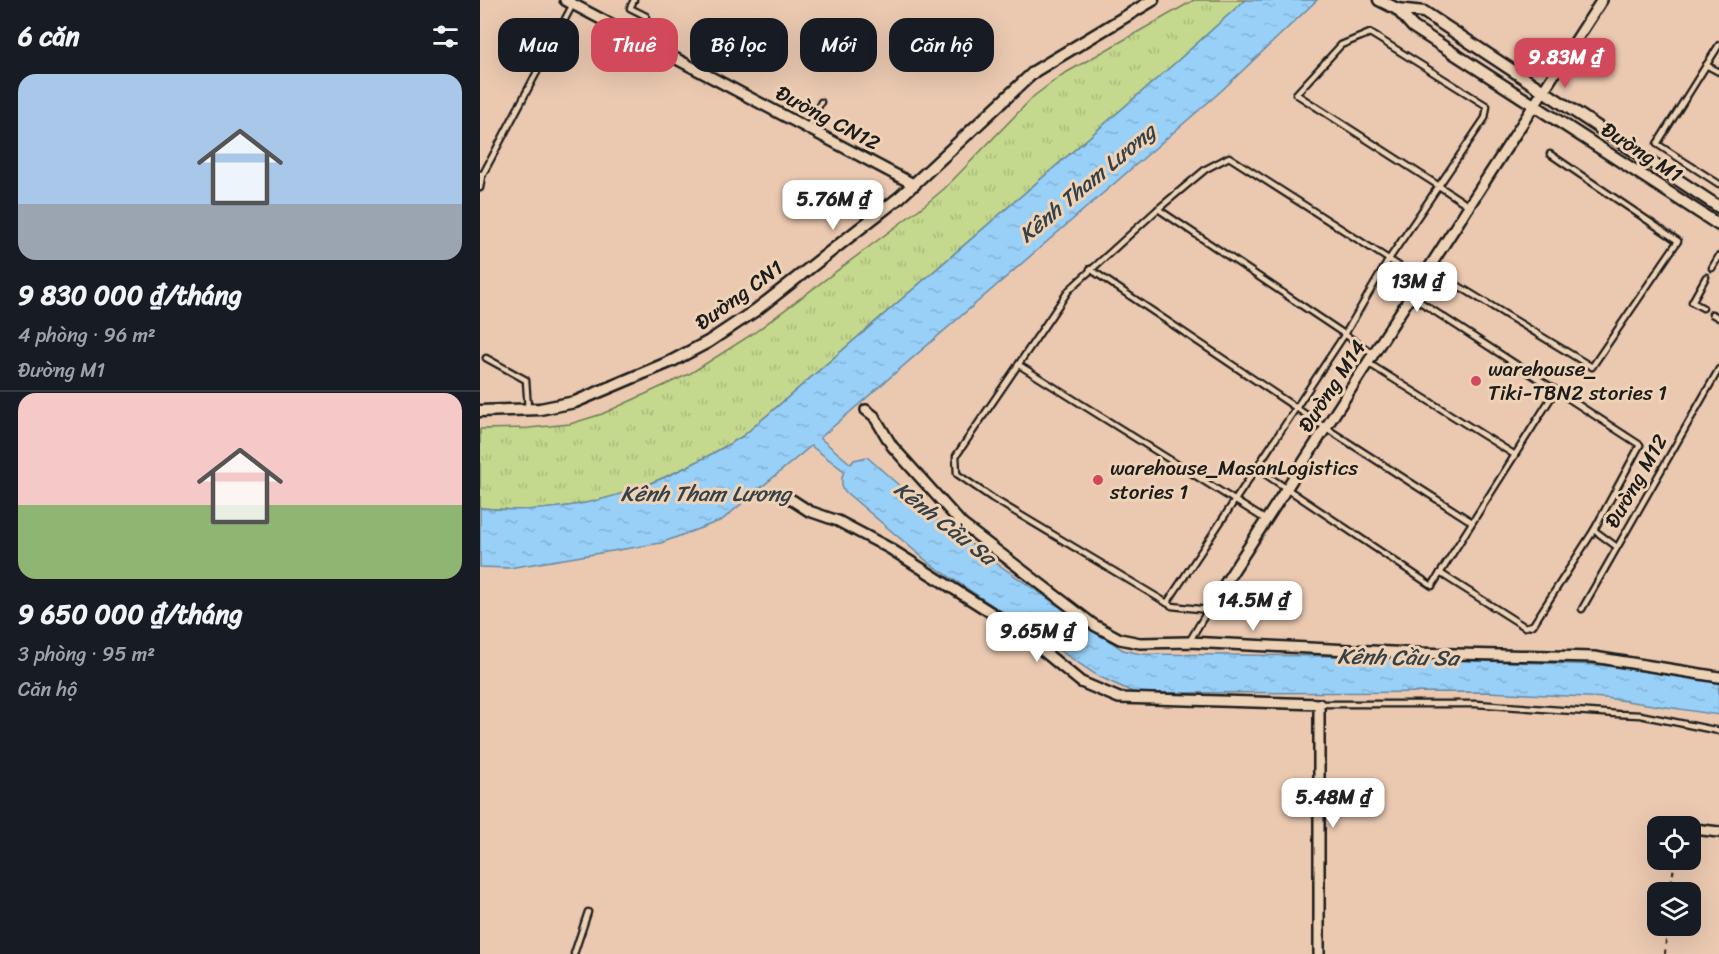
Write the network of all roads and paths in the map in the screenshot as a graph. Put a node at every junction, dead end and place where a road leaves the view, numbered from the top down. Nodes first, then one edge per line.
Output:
1 (634, 0) edge
2 (1153, 0) edge
3 (1379, 0) edge
4 (1602, 0) edge
5 (571, 1) edge
6 (1397, 9) junction
7 (646, 16) dead end
8 (1719, 45) edge
9 (1706, 65) junction
10 (1719, 72) edge
11 (1543, 91) junction
12 (821, 102) dead end
13 (1534, 105) junction
14 (808, 127) junction
15 (1550, 154) dead end
16 (481, 175) edge
17 (1719, 184) edge
18 (915, 185) junction
19 (1439, 186) junction
20 (480, 188) edge
21 (1469, 206) junction
22 (1719, 207) edge
23 (1158, 209) junction
24 (1719, 225) edge
25 (1719, 256) edge
26 (1389, 260) junction
27 (1429, 267) junction
28 (1712, 268) dead end
29 (1090, 269) junction
30 (1706, 277) dead end
31 (1421, 280) junction
32 (1411, 296) junction
33 (1703, 308) dead end
34 (1712, 314) dead end
35 (1719, 318) edge
36 (1345, 334) junction
37 (1374, 354) junction
38 (486, 358) dead end
39 (1368, 363) junction
40 (1019, 365) junction
41 (1719, 369) edge
42 (1556, 390) junction
43 (1295, 407) junction
44 (528, 410) junction
45 (866, 410) dead end
46 (480, 411) edge
47 (1326, 428) junction
48 (1515, 455) junction
49 (1256, 468) junction
50 (1286, 489) junction
51 (792, 500) dead end
52 (1236, 501) junction
53 (1266, 520) junction
54 (1472, 522) junction
55 (1594, 530) junction
56 (1617, 547) junction
57 (1440, 573) junction
58 (1167, 603) junction
59 (1582, 609) dead end
60 (1208, 610) junction
61 (1189, 642) junction
62 (1719, 677) edge
63 (1319, 704) junction
64 (1719, 731) edge
65 (1701, 831) edge
66 (1719, 832) edge
67 (588, 912) dead end
68 (1666, 936) edge
69 (574, 954) edge
70 (1320, 954) edge
71 (1665, 954) edge

1 - 7 lane
2 - 18 street, Đường CN1
3 - 6 street, Đường M1
4 - 11 street, Đường M14
5 - 14 street, Đường CN12
5 - 16 lane
6 - 11 street, Đường M1
6 - 13 street, Đường M1
8 - 9 lane
9 - 10 lane
9 - 17 lane
11 - 13 street, Đường M14
11 - 22 street, Đường M1
12 - 14 lane
13 - 21 street, Đường M14
13 - 24 street, Đường M1
14 - 18 street, Đường CN12
15 - 27 lane
16 - 20 lane
18 - 44 street, Đường CN1
19 - 19 lane
19 - 21 lane
19 - 26 lane
21 - 27 street, Đường M14
23 - 26 lane
23 - 29 lane
23 - 36 lane
25 - 28 lane
26 - 31 lane
26 - 36 lane
27 - 31 street, Đường M14
29 - 40 lane
29 - 43 lane
30 - 33 lane
31 - 32 street, Đường M14
32 - 37 street, Đường M14
32 - 42 lane
34 - 35 lane
36 - 37 lane
36 - 43 lane
37 - 39 street, Đường M14
38 - 44 lane
39 - 47 street, Đường M14
39 - 48 lane
40 - 52 lane
40 - 58 lane
41 - 56 lane, Đường M12
42 - 48 lane
42 - 55 lane
43 - 47 lane
43 - 49 lane
44 - 46 street, Đường CN1
45 - 61 street
47 - 50 street, Đường M14
47 - 54 lane
48 - 54 lane
49 - 50 lane
49 - 52 lane
50 - 53 street, Đường M14
50 - 57 lane
51 - 63 street
52 - 53 lane
52 - 58 lane
53 - 60 street, Đường M14
54 - 57 lane
55 - 56 lane
55 - 57 lane
56 - 59 lane, Đường M12
58 - 60 lane
60 - 61 lane
61 - 62 street
63 - 64 lane
63 - 70 street
65 - 66 street
67 - 69 lane
68 - 71 path

